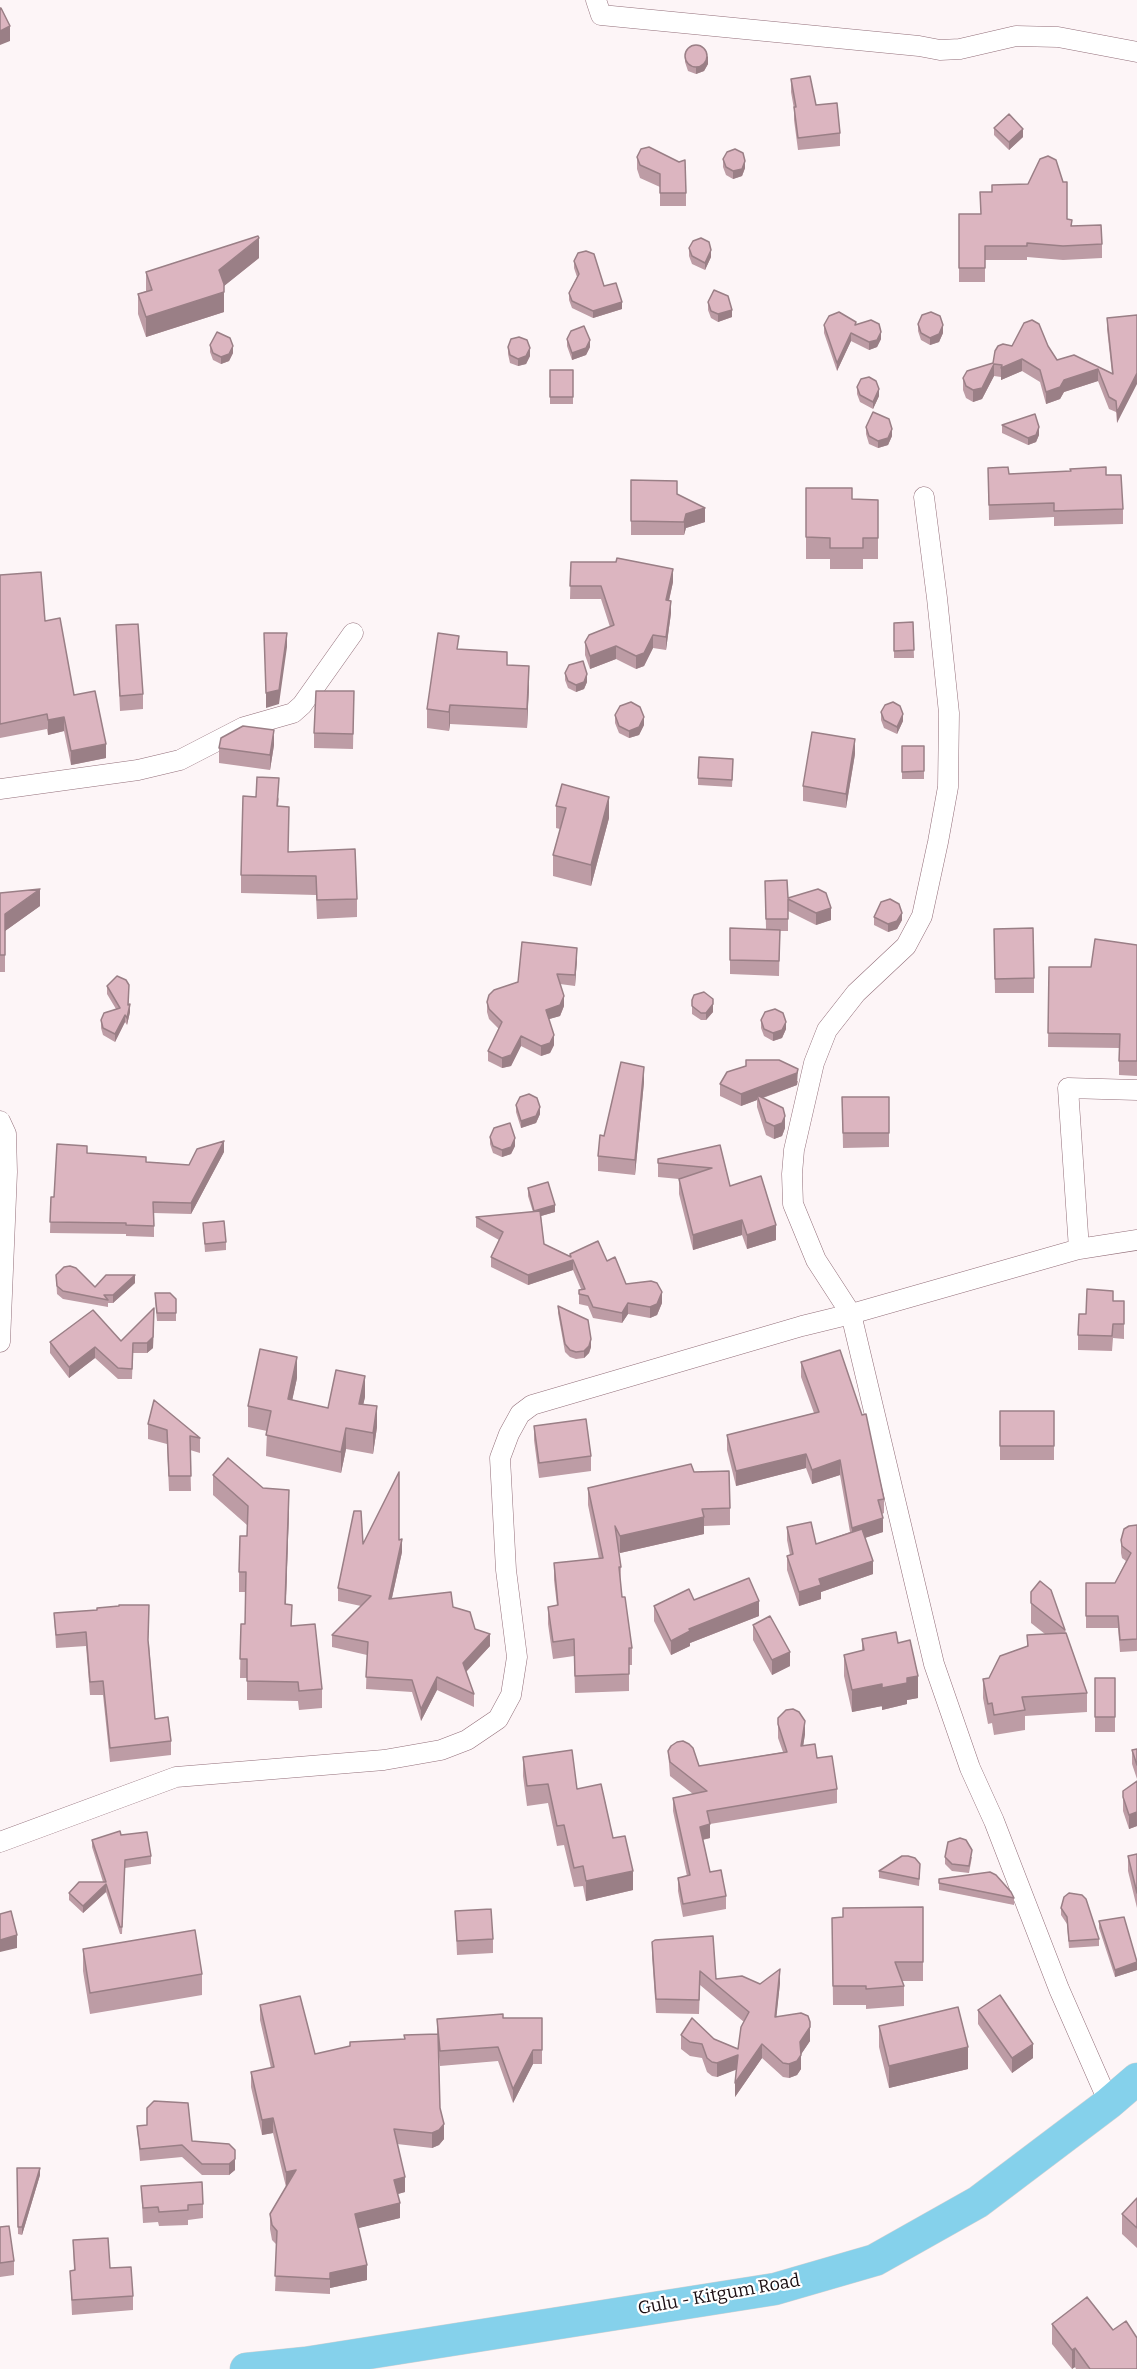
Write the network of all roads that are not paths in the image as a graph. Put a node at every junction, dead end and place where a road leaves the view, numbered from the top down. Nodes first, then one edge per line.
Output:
1 (596, 0) edge
2 (1137, 52) edge
3 (924, 497) dead end
4 (353, 633) dead end
5 (0, 789) edge
6 (1137, 1090) edge
7 (0, 1121) edge
8 (1137, 1240) edge
9 (1079, 1249) junction
10 (851, 1314) junction
11 (0, 1342) edge
12 (0, 1842) edge
13 (1137, 2079) edge
14 (1109, 2103) junction
15 (246, 2369) edge

1 - 2 street
3 - 10 street
4 - 5 street
6 - 9 street
7 - 11 street
8 - 9 street
9 - 10 street
10 - 12 street
10 - 14 street
13 - 14 main road, Gulu - Kitgum Road
14 - 15 main road, Gulu - Kitgum Road

